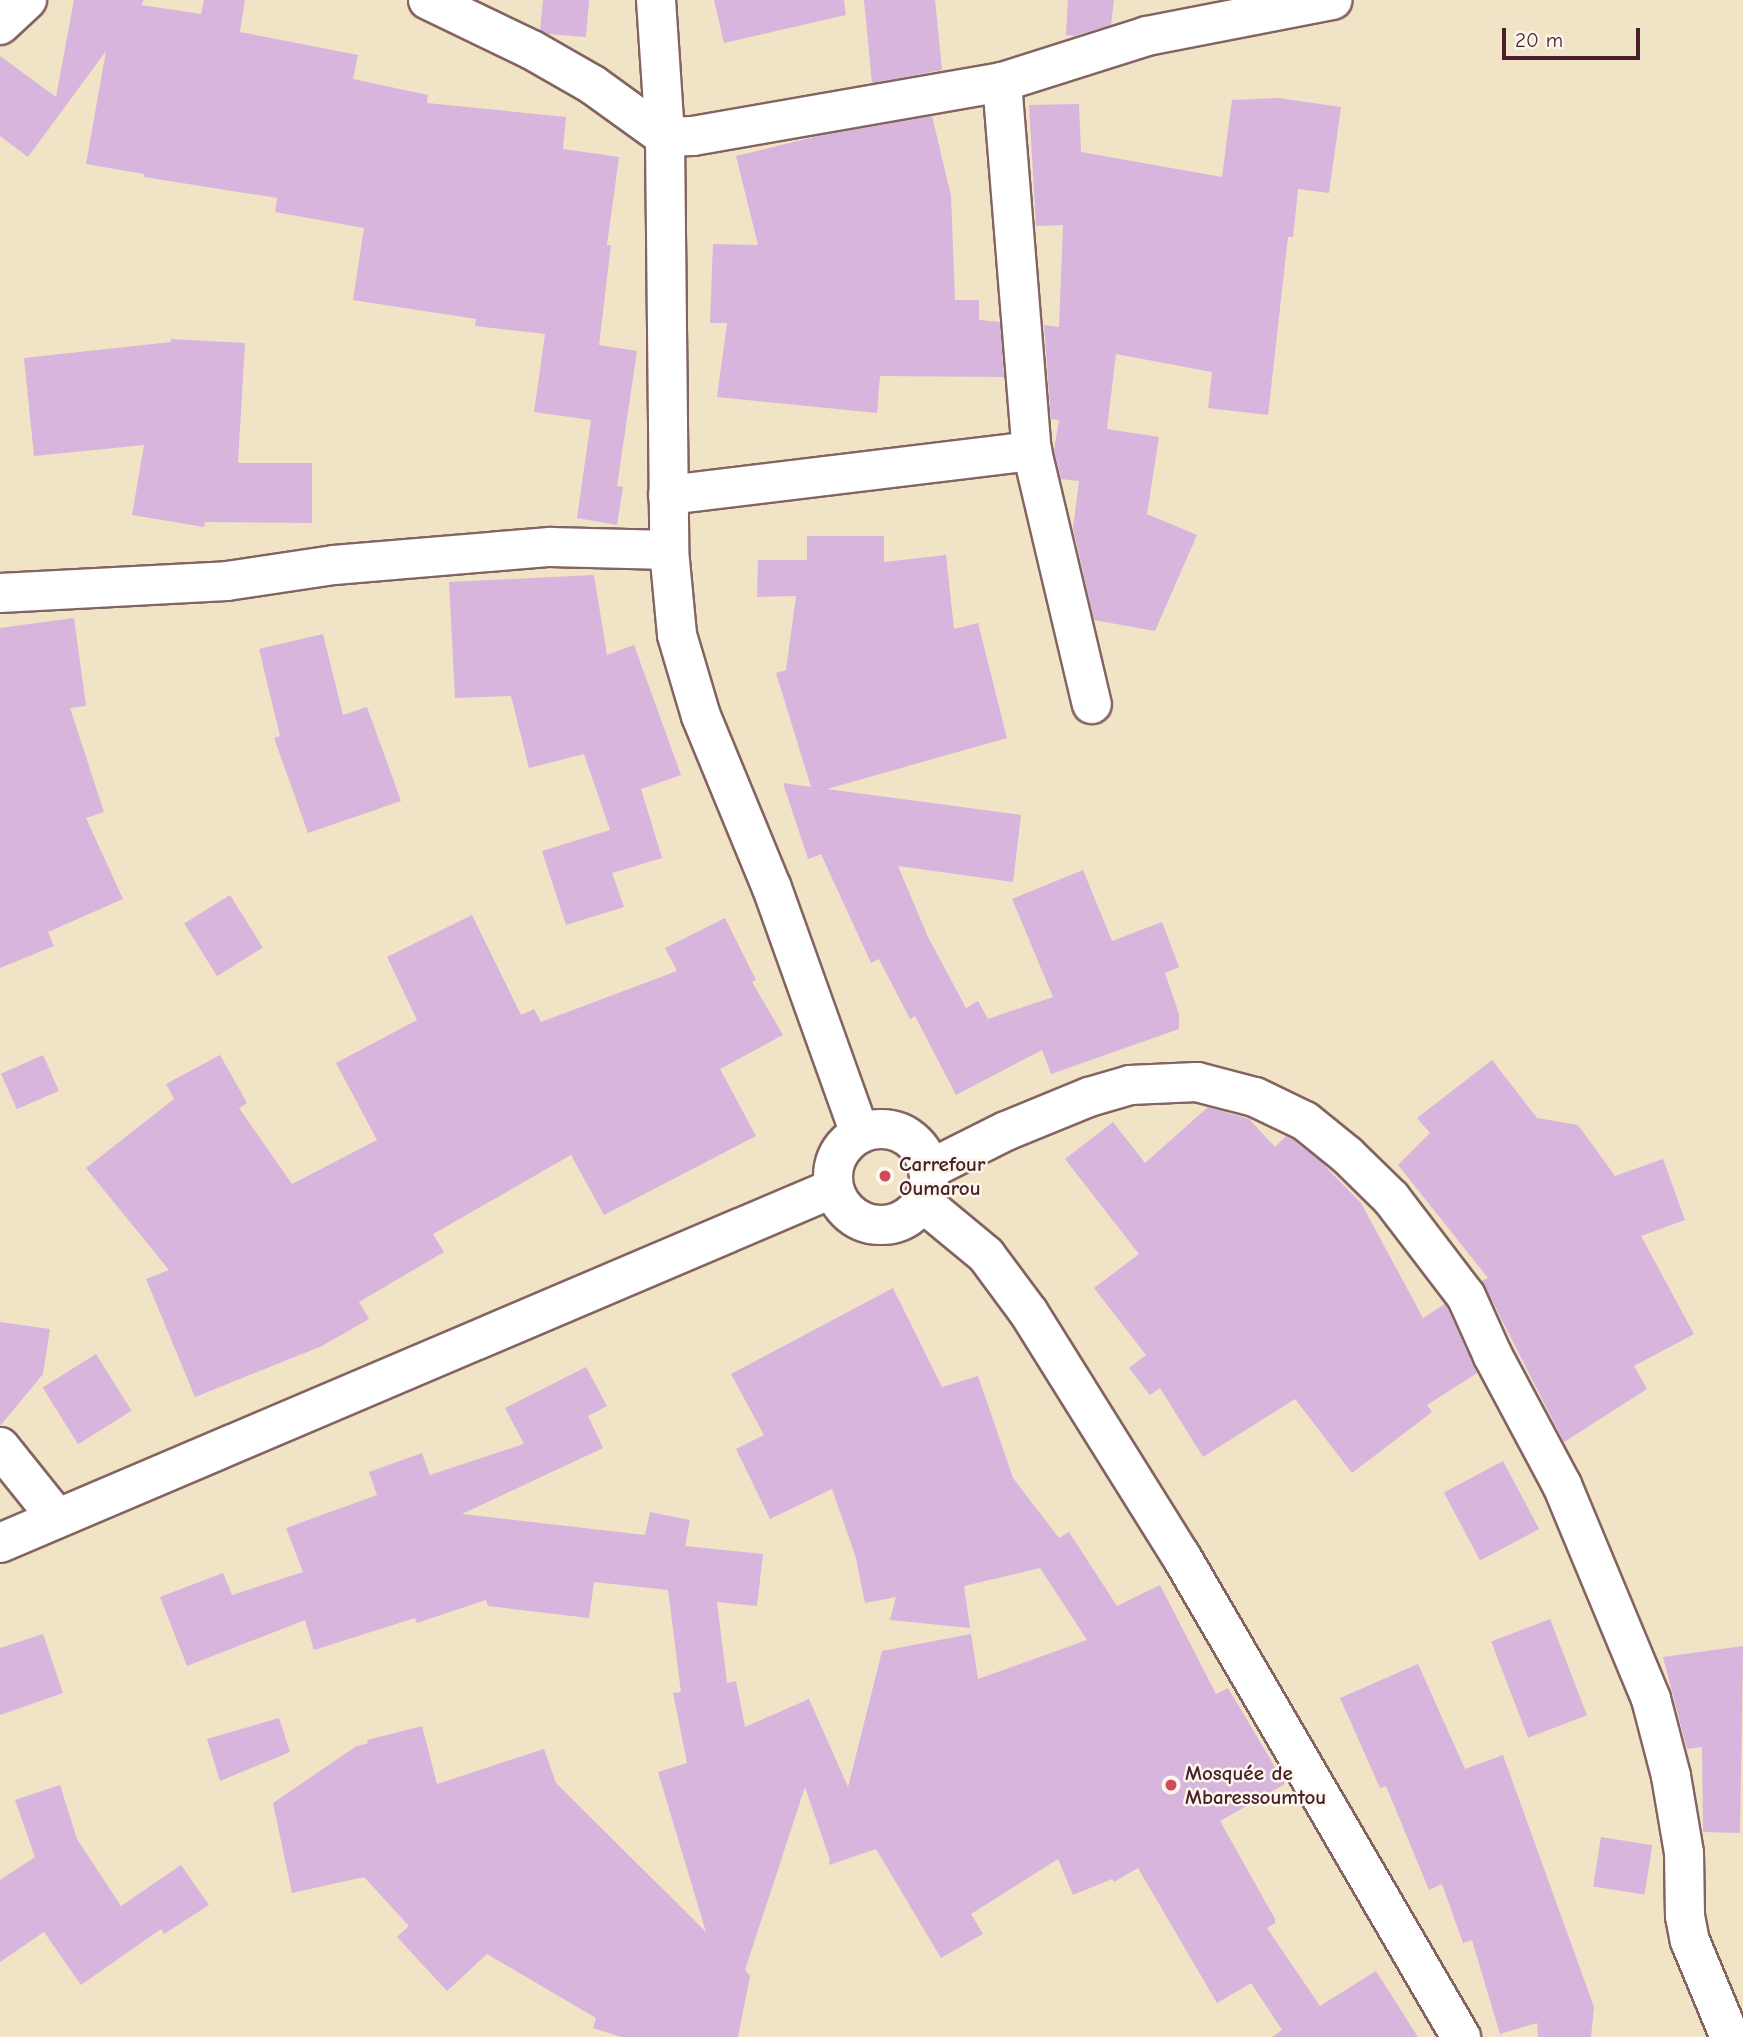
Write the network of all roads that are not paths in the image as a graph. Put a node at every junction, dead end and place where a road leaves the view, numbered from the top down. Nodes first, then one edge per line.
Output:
1 (27, 0) edge
2 (428, 0) edge
3 (656, 0) edge
4 (1333, 0) edge
5 (0, 25) edge
6 (1002, 82) junction
7 (665, 137) junction
8 (1032, 451) junction
9 (668, 495) junction
10 (668, 550) junction
11 (0, 593) edge
12 (1092, 704) dead end
13 (860, 1134) junction
14 (925, 1186) junction
15 (834, 1188) junction
16 (0, 1447) edge
17 (56, 1517) junction
18 (0, 1543) edge
19 (1461, 2037) edge
20 (1730, 2037) edge

1 - 5 street
2 - 7 street
3 - 7 street
4 - 6 street
6 - 7 street
6 - 8 street
7 - 9 street
8 - 9 street
8 - 12 street
9 - 10 street
10 - 11 street
10 - 13 street
13 - 14 street
13 - 15 street
14 - 15 street
14 - 19 street
14 - 20 street
15 - 17 street
16 - 17 street
17 - 18 street

